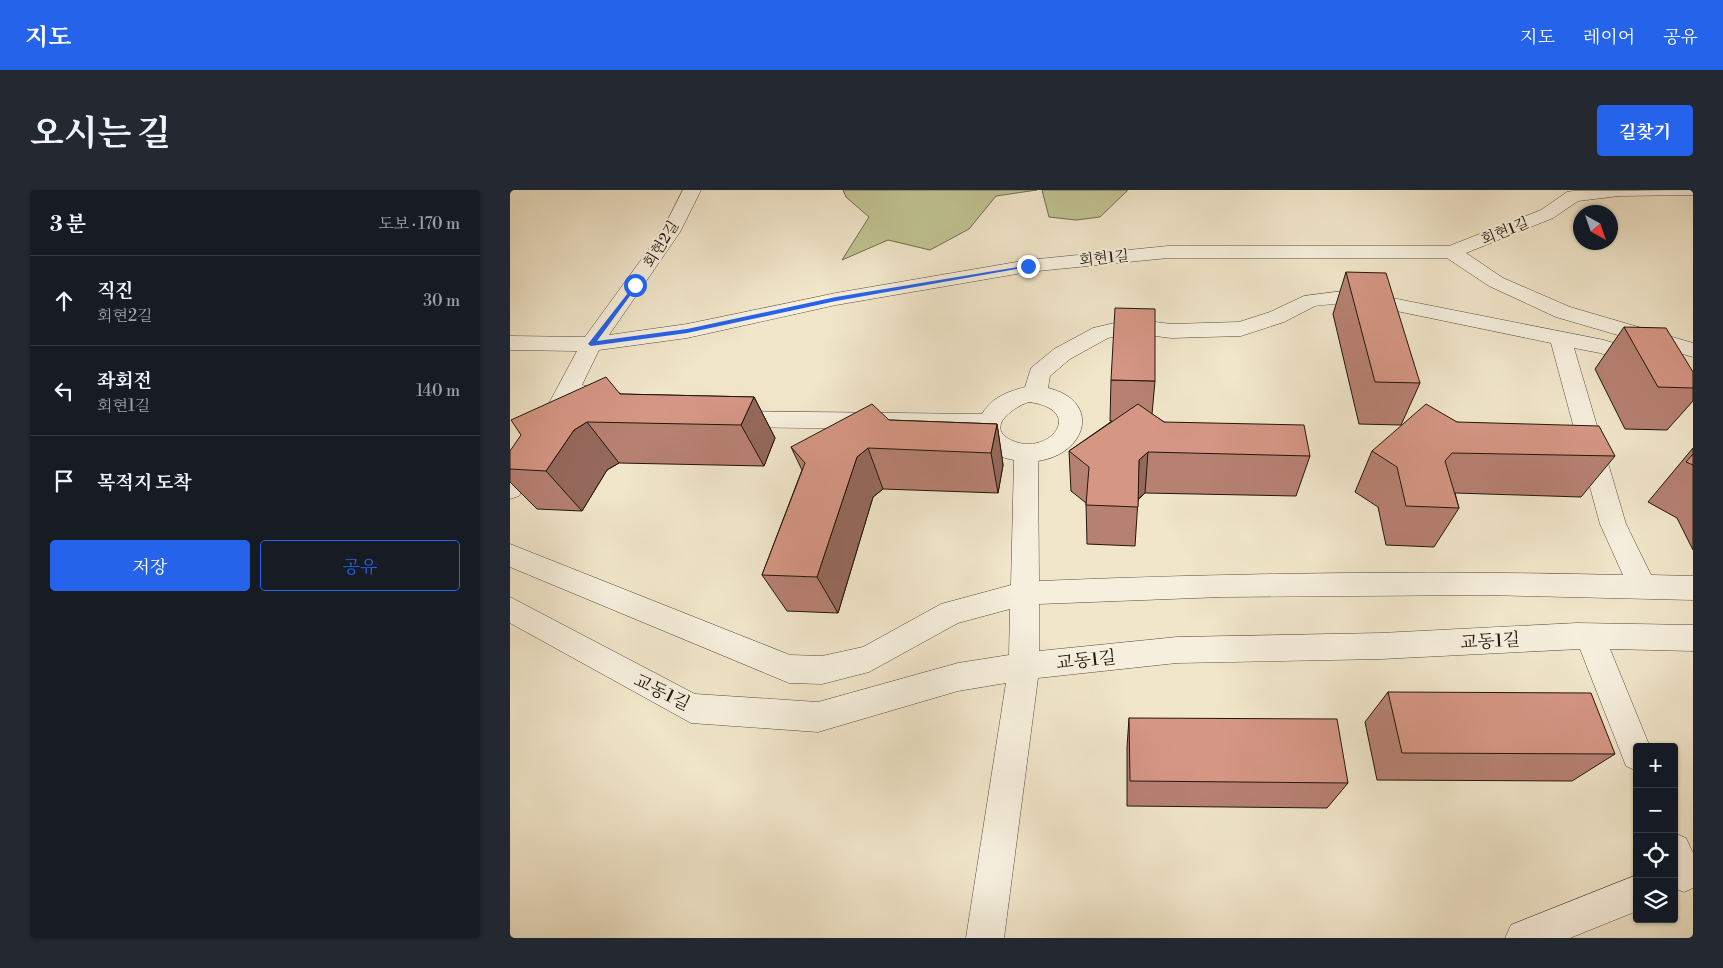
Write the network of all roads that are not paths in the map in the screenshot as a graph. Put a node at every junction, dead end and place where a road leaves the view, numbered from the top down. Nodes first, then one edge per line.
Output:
1 (692, 190) edge
2 (1693, 190) edge
3 (1451, 252) junction
4 (1561, 339) junction
5 (510, 343) edge
6 (591, 344) junction
7 (1693, 350) edge
8 (1652, 363) edge
9 (569, 390) junction
10 (1035, 394) junction
11 (635, 404) edge
12 (708, 417) edge
13 (989, 422) junction
14 (1026, 453) junction
15 (510, 489) edge
16 (510, 555) edge
17 (1642, 586) junction
18 (1693, 588) edge
19 (1025, 593) junction
20 (510, 609) edge
21 (1590, 636) junction
22 (1693, 638) edge
23 (1024, 666) junction
24 (1633, 745) edge
25 (1633, 895) edge
26 (985, 938) edge
27 (1524, 938) edge

1 - 6 street, 회현2길
2 - 3 street, 회현1길
3 - 6 street, 회현1길
3 - 7 street
4 - 8 street
4 - 10 street
4 - 17 street
5 - 6 street, 회현1길
6 - 9 street, 회현2길
9 - 11 street
9 - 15 street, 회현2길
10 - 13 street
10 - 14 street
12 - 13 street
13 - 14 street
14 - 19 street
16 - 19 street
17 - 18 street
17 - 19 street
19 - 23 street
20 - 23 street, 교동1길
21 - 22 street, 교동1길
21 - 23 street, 교동1길
21 - 24 street
23 - 26 street
25 - 27 street

